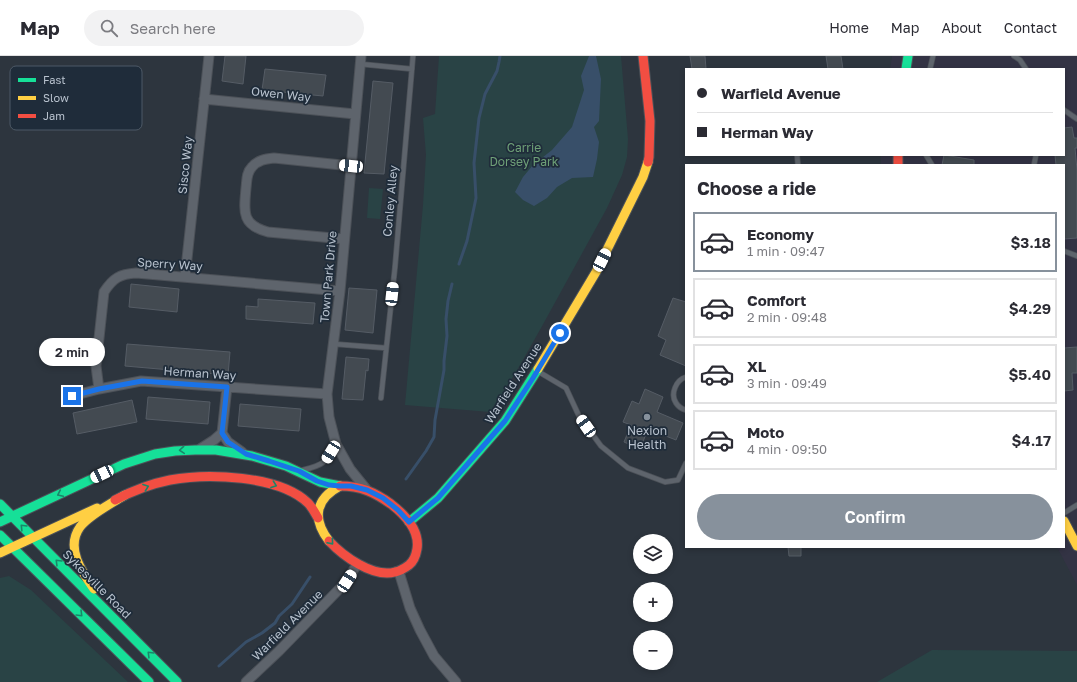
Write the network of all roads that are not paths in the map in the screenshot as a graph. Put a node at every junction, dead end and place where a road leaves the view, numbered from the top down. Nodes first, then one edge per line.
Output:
1 (208, 56) edge
2 (413, 56) edge
3 (643, 56) edge
4 (908, 56) edge
5 (933, 56) edge
6 (1014, 56) edge
7 (360, 60) edge
8 (906, 68) edge
9 (930, 68) edge
10 (1025, 68) edge
11 (412, 69) junction
12 (204, 99) junction
13 (1065, 111) edge
14 (355, 114) junction
15 (1077, 119) edge
16 (351, 166) junction
17 (344, 239) junction
18 (1065, 251) edge
19 (1077, 256) edge
20 (185, 276) junction
21 (340, 291) junction
22 (334, 344) junction
23 (386, 348) junction
24 (537, 371) junction
25 (685, 377) edge
26 (227, 387) junction
27 (99, 389) junction
28 (327, 394) junction
29 (72, 396) dead end
30 (381, 398) dead end
31 (685, 410) edge
32 (222, 433) junction
33 (336, 444) junction
34 (200, 449) junction
35 (246, 454) junction
36 (685, 465) edge
37 (299, 471) junction
38 (340, 486) junction
39 (367, 490) junction
40 (125, 495) junction
41 (0, 504) edge
42 (1077, 505) edge
43 (1065, 512) edge
44 (13, 516) junction
45 (318, 518) junction
46 (0, 522) edge
47 (409, 522) junction
48 (1065, 523) edge
49 (0, 535) edge
50 (34, 538) junction
51 (1077, 546) edge
52 (13, 547) junction
53 (0, 553) edge
54 (357, 564) junction
55 (399, 572) junction
56 (113, 618) junction
57 (149, 682) edge
58 (177, 682) edge
59 (246, 682) edge
60 (456, 682) edge

1 - 12 street, Sisco Way
2 - 11 lane, Conley Alley
3 - 24 street, Warfield Avenue
4 - 8 street
5 - 9 lane
6 - 10 lane
7 - 11 lane
7 - 14 street, Town Park Drive
11 - 23 lane, Conley Alley
12 - 14 street, Owen Way
12 - 20 street, Sisco Way
13 - 15 lane
14 - 16 street, Town Park Drive
16 - 17 street, Town Park Drive
16 - 17 street
17 - 21 street, Town Park Drive
18 - 19 lane
20 - 21 street, Sperry Way
20 - 27 street, Sperry Way
21 - 22 street, Town Park Drive
22 - 23 lane
22 - 28 street, Town Park Drive
23 - 30 lane, Conley Alley
24 - 36 lane
24 - 47 street, Warfield Avenue
25 - 31 lane
26 - 27 street, Herman Way
26 - 28 street, Herman Way
26 - 32 street
27 - 29 street, Herman Way
28 - 33 street, Town Park Drive
32 - 34 street
32 - 35 street
33 - 37 lane
33 - 39 street, Town Park Drive
34 - 35 street
34 -> 44 street
35 - 37 street
37 - 38 street
38 - 39 street
38 - 45 street
39 - 47 street
40 -> 45 street
40 - 50 street
40 - 56 street
41 - 44 street, Sykesville Road
42 - 43 lane
44 - 46 street
50 -> 44 street, Sykesville Road
45 -> 54 street
47 - 55 street
48 - 51 street
49 - 52 street
50 - 52 street
56 -> 50 street, Sykesville Road
52 - 53 street
52 -> 57 street
54 - 55 street
54 - 59 street, Warfield Avenue
55 - 60 street
58 -> 56 street, Sykesville Road

